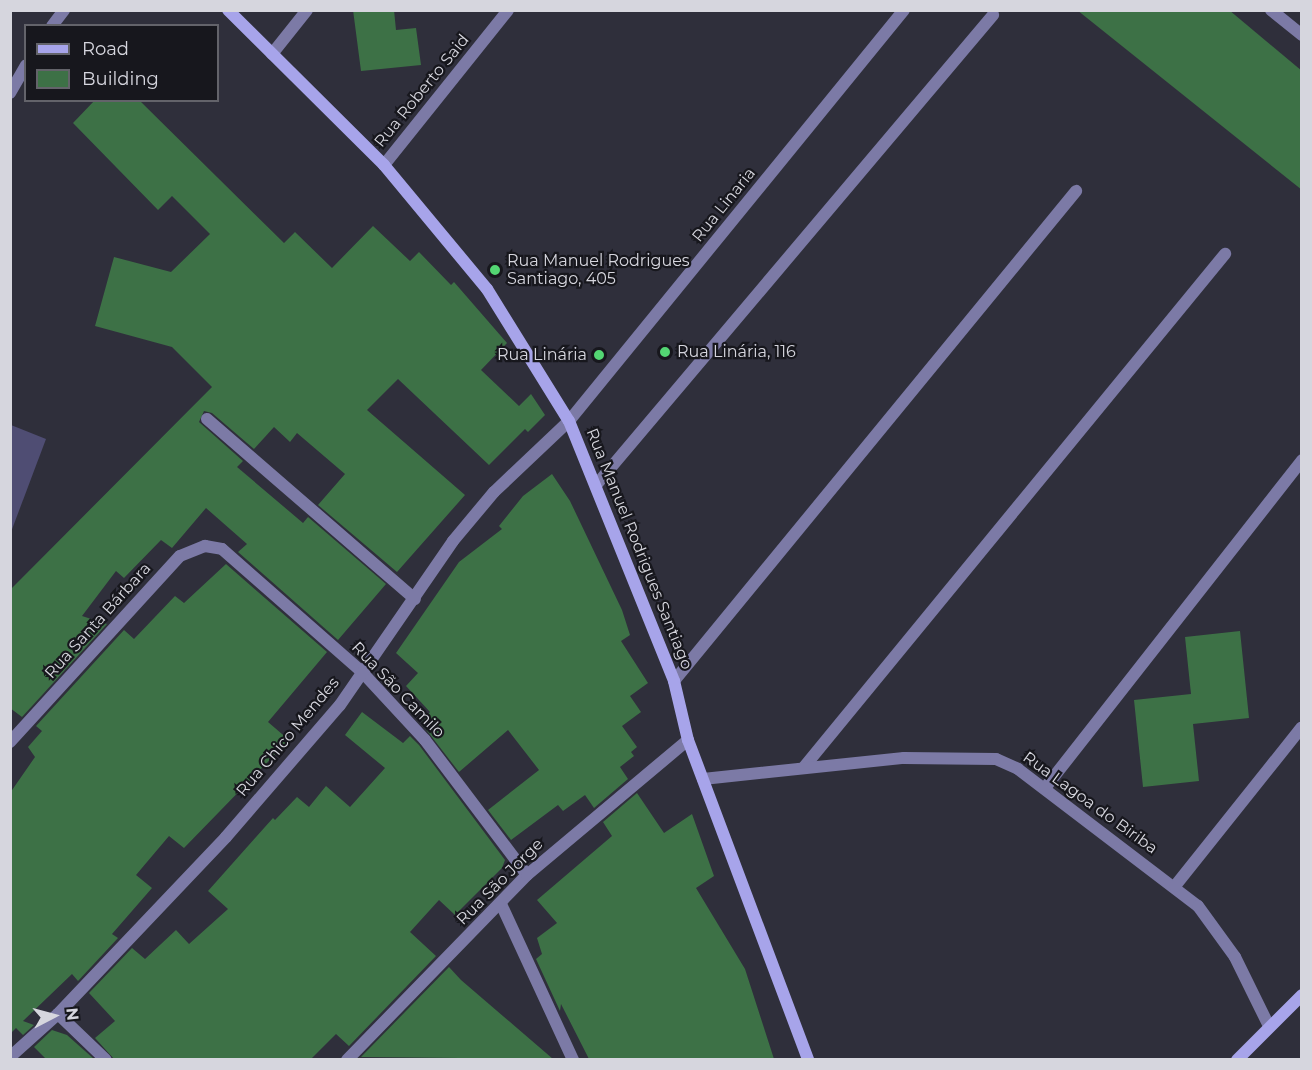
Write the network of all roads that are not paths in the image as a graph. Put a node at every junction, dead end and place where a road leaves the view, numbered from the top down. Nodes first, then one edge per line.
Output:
1 (64, 10) edge
2 (307, 10) edge
3 (508, 10) edge
4 (904, 10) edge
5 (1271, 10) edge
6 (230, 11) edge
7 (993, 15) dead end
8 (53, 24) edge
9 (1302, 35) edge
10 (272, 54) junction
11 (24, 68) edge
12 (10, 93) edge
13 (384, 165) junction
14 (1076, 191) dead end
15 (1225, 254) dead end
16 (207, 419) dead end
17 (569, 421) junction
18 (1302, 459) edge
19 (597, 483) junction
20 (222, 549) joint
21 (415, 599) junction
22 (363, 673) junction
23 (674, 681) junction
24 (1302, 727) edge
25 (688, 740) junction
26 (10, 742) edge
27 (804, 767) junction
28 (703, 779) junction
29 (1045, 788) junction
30 (527, 875) junction
31 (1175, 886) junction
32 (501, 904) junction
33 (1302, 995) edge
34 (58, 1014) junction
35 (1269, 1026) junction
36 (10, 1057) edge
37 (106, 1059) edge
38 (347, 1059) edge
39 (573, 1059) edge
40 (808, 1059) edge
41 (1237, 1059) edge

1 - 8 street
2 - 10 street
3 - 13 street, Rua Roberto Said
4 - 17 street, Rua Linaria
5 - 9 street
6 - 10 main road, Rua Manuel Rodrigues Santiago
7 - 19 street
10 - 13 main road, Rua Manuel Rodrigues Santiago
11 - 12 street
13 - 17 main road, Rua Manuel Rodrigues Santiago
14 - 23 street
15 - 27 street
16 - 21 street
17 - 19 main road, Rua Manuel Rodrigues Santiago
17 - 21 street, Rua Chico Mendes
18 - 29 street
19 - 23 main road, Rua Manuel Rodrigues Santiago
20 - 22 street, Rua São Camilo
20 - 26 street, Rua Santa Bárbara
21 - 22 street, Rua Chico Mendes
22 - 30 street, Rua São Camilo
22 - 34 street, Rua Chico Mendes
23 - 25 main road, Rua Manuel Rodrigues Santiago
24 - 31 street
25 - 28 main road, Rua Manuel Rodrigues Santiago
25 - 30 street, Rua São Jorge
27 - 28 street, Rua Lagoa do Biriba
27 - 29 street, Rua Lagoa do Biriba
28 - 40 main road, Rua Manuel Rodrigues Santiago
29 - 31 street, Rua Lagoa do Biriba
30 - 32 street, Rua São Jorge
31 - 35 street, Rua Lagoa do Biriba
32 - 38 street, Rua São Jorge
32 - 39 street
33 - 35 main road
34 - 36 street, Rua Chico Mendes
34 - 37 street
35 - 41 main road

